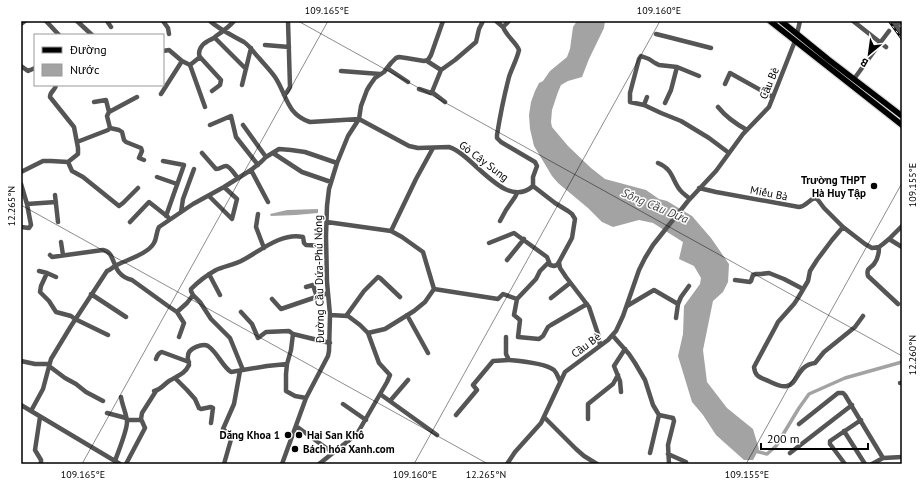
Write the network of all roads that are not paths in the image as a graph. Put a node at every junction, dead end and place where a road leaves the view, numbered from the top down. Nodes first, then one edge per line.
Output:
1 (24, 21) edge
2 (46, 21) edge
3 (77, 21) edge
4 (107, 21) edge
5 (163, 21) edge
6 (210, 21) edge
7 (234, 21) edge
8 (288, 21) edge
9 (442, 21) edge
10 (483, 21) edge
11 (496, 21) edge
12 (508, 21) edge
13 (770, 21) edge
14 (781, 21) edge
15 (800, 21) edge
16 (853, 21) edge
17 (893, 21) edge
18 (902, 21) edge
19 (21, 24) edge
20 (897, 26) junction
21 (111, 27) dead end
22 (502, 27) junction
23 (222, 31) junction
24 (889, 31) dead end
25 (902, 33) edge
26 (58, 34) edge
27 (91, 34) edge
28 (169, 34) dead end
29 (656, 34) dead end
30 (797, 34) junction
31 (215, 38) junction
32 (796, 41) junction
33 (880, 43) junction
34 (265, 46) dead end
35 (289, 47) junction
36 (251, 48) junction
37 (711, 48) dead end
38 (886, 48) dead end
39 (164, 51) edge
40 (200, 57) junction
41 (182, 61) junction
42 (427, 61) junction
43 (190, 65) junction
44 (21, 66) edge
45 (677, 67) junction
46 (34, 68) edge
47 (387, 68) junction
48 (246, 69) junction
49 (441, 70) junction
50 (341, 71) dead end
51 (380, 74) junction
52 (698, 76) dead end
53 (854, 79) junction
54 (408, 82) dead end
55 (725, 84) dead end
56 (165, 85) edge
57 (242, 85) dead end
58 (56, 86) edge
59 (419, 89) dead end
60 (212, 91) dead end
61 (432, 92) junction
62 (161, 94) dead end
63 (284, 95) junction
64 (137, 97) dead end
65 (647, 97) dead end
66 (773, 97) junction
67 (94, 102) dead end
68 (445, 102) dead end
69 (664, 103) dead end
70 (644, 105) junction
71 (205, 107) dead end
72 (718, 107) dead end
73 (109, 112) junction
74 (902, 116) edge
75 (359, 119) junction
76 (210, 125) dead end
77 (243, 125) dead end
78 (902, 125) edge
79 (110, 128) junction
80 (747, 130) junction
81 (77, 142) junction
82 (433, 148) junction
83 (202, 153) dead end
84 (273, 153) junction
85 (729, 153) junction
86 (266, 157) junction
87 (144, 160) dead end
88 (163, 161) dead end
89 (68, 162) junction
90 (337, 163) junction
91 (658, 163) dead end
92 (258, 165) junction
93 (194, 169) dead end
94 (251, 170) junction
95 (21, 172) edge
96 (157, 177) dead end
97 (238, 178) junction
98 (331, 182) junction
99 (21, 184) edge
100 (177, 184) junction
101 (533, 186) junction
102 (224, 187) junction
103 (138, 188) dead end
104 (699, 188) junction
105 (517, 193) junction
106 (55, 195) dead end
107 (209, 196) junction
108 (689, 200) junction
109 (56, 202) junction
110 (268, 202) dead end
111 (27, 204) junction
112 (181, 212) junction
113 (258, 214) dead end
114 (168, 217) junction
115 (500, 221) dead end
116 (58, 222) dead end
117 (130, 222) dead end
118 (327, 222) junction
119 (902, 226) edge
120 (21, 227) edge
121 (843, 227) junction
122 (391, 232) junction
123 (524, 239) junction
124 (889, 239) junction
125 (61, 242) dead end
126 (489, 243) dead end
127 (326, 246) junction
128 (879, 247) junction
129 (902, 247) edge
130 (264, 248) junction
131 (50, 255) dead end
132 (63, 255) junction
133 (507, 260) dead end
134 (549, 262) junction
135 (559, 262) junction
136 (115, 266) junction
137 (39, 271) dead end
138 (47, 273) junction
139 (209, 274) junction
140 (56, 277) dead end
141 (735, 280) dead end
142 (570, 283) junction
143 (688, 286) dead end
144 (306, 287) dead end
145 (434, 289) junction
146 (803, 289) junction
147 (328, 293) junction
148 (92, 294) junction
149 (193, 295) junction
150 (220, 295) dead end
151 (317, 297) junction
152 (400, 297) dead end
153 (552, 298) dead end
154 (272, 299) dead end
155 (517, 299) junction
156 (587, 304) junction
157 (678, 304) junction
158 (898, 304) dead end
159 (627, 306) junction
160 (177, 312) junction
161 (241, 312) dead end
162 (330, 315) junction
163 (407, 315) junction
164 (346, 316) junction
165 (862, 316) dead end
166 (126, 317) dead end
167 (676, 318) dead end
168 (75, 319) junction
169 (368, 333) junction
170 (108, 334) dead end
171 (293, 334) junction
172 (613, 336) junction
173 (179, 337) dead end
174 (506, 337) dead end
175 (330, 343) junction
176 (600, 345) junction
177 (625, 349) junction
178 (428, 353) dead end
179 (156, 359) dead end
180 (509, 360) junction
181 (21, 361) edge
182 (189, 362) junction
183 (287, 364) junction
184 (49, 365) junction
185 (241, 371) junction
186 (618, 375) junction
187 (175, 378) junction
188 (408, 380) dead end
189 (560, 381) junction
190 (621, 392) dead end
191 (380, 394) junction
192 (121, 397) dead end
193 (306, 398) junction
194 (103, 401) dead end
195 (390, 401) junction
196 (343, 404) dead end
197 (21, 405) edge
198 (852, 405) junction
199 (31, 411) junction
200 (107, 413) dead end
201 (456, 415) dead end
202 (659, 415) junction
203 (40, 417) junction
204 (544, 417) junction
205 (127, 419) junction
206 (588, 419) dead end
207 (141, 420) junction
208 (366, 420) junction
209 (861, 420) junction
210 (211, 423) dead end
211 (799, 424) dead end
212 (296, 426) junction
213 (844, 431) junction
214 (437, 435) dead end
215 (332, 453) junction
216 (650, 453) dead end
217 (790, 453) dead end
218 (668, 454) junction
219 (902, 456) edge
220 (883, 458) junction
221 (115, 461) junction
222 (686, 462) dead end
223 (41, 464) edge
224 (120, 464) edge
225 (126, 464) edge
226 (224, 464) edge
227 (282, 464) edge
228 (319, 464) edge
229 (507, 464) edge
230 (598, 464) edge
231 (669, 464) edge
232 (845, 464) edge
233 (865, 464) edge
234 (872, 464) edge

1 - 19 street
2 - 26 street
3 - 27 street
4 - 21 street
5 - 28 street
6 - 23 street
7 - 23 street
8 - 35 street
9 - 42 street
10 - 49 street
11 - 22 street
12 - 22 street
13 - 32 main road
14 - 30 main road
15 - 30 street
16 - 33 street
17 - 20 street
18 - 20 street
20 - 25 street
22 - 101 street
23 - 31 street
23 - 36 street
24 - 33 street
29 - 37 street
30 - 32 main road
30 - 53 main road
31 - 40 street
31 - 48 street
32 - 66 street, Cầu Bè
32 - 78 main road
33 - 38 street
33 - 53 street
34 - 35 street
35 - 63 street
36 - 48 street
36 - 63 street
39 - 41 street
40 - 43 street
40 - 60 street
41 - 43 street
41 - 56 street
42 - 47 street, Đường Cầu Dứa-Phú Nông
42 - 49 street
43 - 71 street
44 - 46 street
45 - 52 street
45 - 69 street
45 - 70 street
47 - 51 street, Đường Cầu Dứa-Phú Nông
47 - 54 street
48 - 57 street
49 - 61 street
50 - 51 street
51 - 75 street, Đường Cầu Dứa-Phú Nông
53 - 74 main road
55 - 66 street
56 - 62 street
58 - 81 street
59 - 61 street
61 - 68 street
63 - 75 street
64 - 73 street
65 - 70 street
66 - 80 street, Cầu Bè
67 - 73 street
70 - 85 street
72 - 80 street
73 - 79 street
75 - 82 street, Gò Cây Sung
75 - 90 street, Đường Cầu Dứa-Phú Nông
76 - 92 street
77 - 86 street
79 - 81 street
79 - 87 street
80 - 85 street, Cầu Bè
81 - 89 street
82 - 105 street, Gò Cây Sung
82 - 122 street
83 - 97 street
84 - 86 street
84 - 90 street
84 - 98 street
85 - 104 street, Cầu Bè
86 - 92 street
88 - 100 street
89 - 95 street
89 - 103 street
90 - 98 street, Đường Cầu Dứa-Phú Nông
91 - 108 street
92 - 94 street
93 - 112 street
94 - 97 street
94 - 110 street
96 - 100 street
97 - 102 street
98 - 118 street, Đường Cầu Dứa-Phú Nông
99 - 111 street
100 - 114 street
101 - 105 street, Gò Cây Sung
101 - 135 street
102 - 107 street
102 - 107 street
104 - 108 street, Cầu Bè
104 - 121 street, Miếu Bà
105 - 115 street
106 - 109 street
107 - 112 street
108 - 159 street, Cầu Bè
109 - 111 street
109 - 116 street
111 - 120 street
112 - 114 street
113 - 130 street
114 - 117 street
114 - 136 street
118 - 122 street
118 - 127 street, Đường Cầu Dứa-Phú Nông
119 - 124 street
121 - 128 street, Miếu Bà
121 - 146 street
122 - 145 street
123 - 126 street
123 - 133 street
123 - 134 street
124 - 128 street
124 - 129 street
125 - 132 street
127 - 130 street
127 - 147 street, Đường Cầu Dứa-Phú Nông
128 - 158 street
130 - 139 street
131 - 132 street
132 - 136 street
134 - 135 street
134 - 155 street
135 - 142 street
136 - 148 street
136 - 160 street
137 - 138 street
138 - 140 street
138 - 168 street
139 - 149 street
139 - 150 street
141 - 146 street
142 - 153 street
142 - 156 street
143 - 157 street
144 - 151 street
145 - 155 street
145 - 163 street
146 - 165 street
147 - 151 street
147 - 162 street, Đường Cầu Dứa-Phú Nông
148 - 166 street
148 - 168 street
149 - 160 street
149 - 185 street
151 - 154 street
152 - 164 street
155 - 156 street
156 - 176 street
157 - 159 street
157 - 167 street
159 - 172 street, Cầu Bè
160 - 173 street
161 - 171 street
162 - 164 street
162 - 175 street, Đường Cầu Dứa-Phú Nông
163 - 169 street
163 - 178 street
164 - 169 street
168 - 170 street
168 - 184 street
169 - 191 street
171 - 175 street
171 - 183 street
172 - 176 street, Cầu Bè
172 - 177 street
174 - 180 street
175 - 193 street, Đường Cầu Dứa-Phú Nông
176 - 189 street, Cầu Bè
177 - 186 street
177 - 202 street
179 - 182 street
180 - 189 street
180 - 201 street
181 - 184 street
182 - 185 street
182 - 187 street
183 - 185 street
183 - 193 street
184 - 194 street
184 - 199 street
185 - 226 street
186 - 190 street
186 - 206 street
187 - 207 street
187 - 210 street
188 - 195 street
189 - 204 street, Cầu Bè
191 - 195 street
191 - 208 street
192 - 205 street
193 - 212 street, Đường Cầu Dứa-Phú Nông
195 - 214 street
196 - 208 street
197 - 199 street
198 - 209 street
198 - 211 street
198 - 217 street
199 - 203 street
200 - 205 street
202 - 216 street
202 - 218 street
203 - 221 street
203 - 223 street
204 - 229 street, Cầu Bè
204 - 230 street
205 - 207 street
205 - 221 street
207 - 225 street
208 - 215 street
209 - 213 street
209 - 220 street
212 - 215 street
212 - 227 street, Đường Cầu Dứa-Phú Nông
213 - 232 street
213 - 233 street
215 - 228 street
218 - 222 street
218 - 231 street
219 - 220 street
220 - 234 street
221 - 224 street

